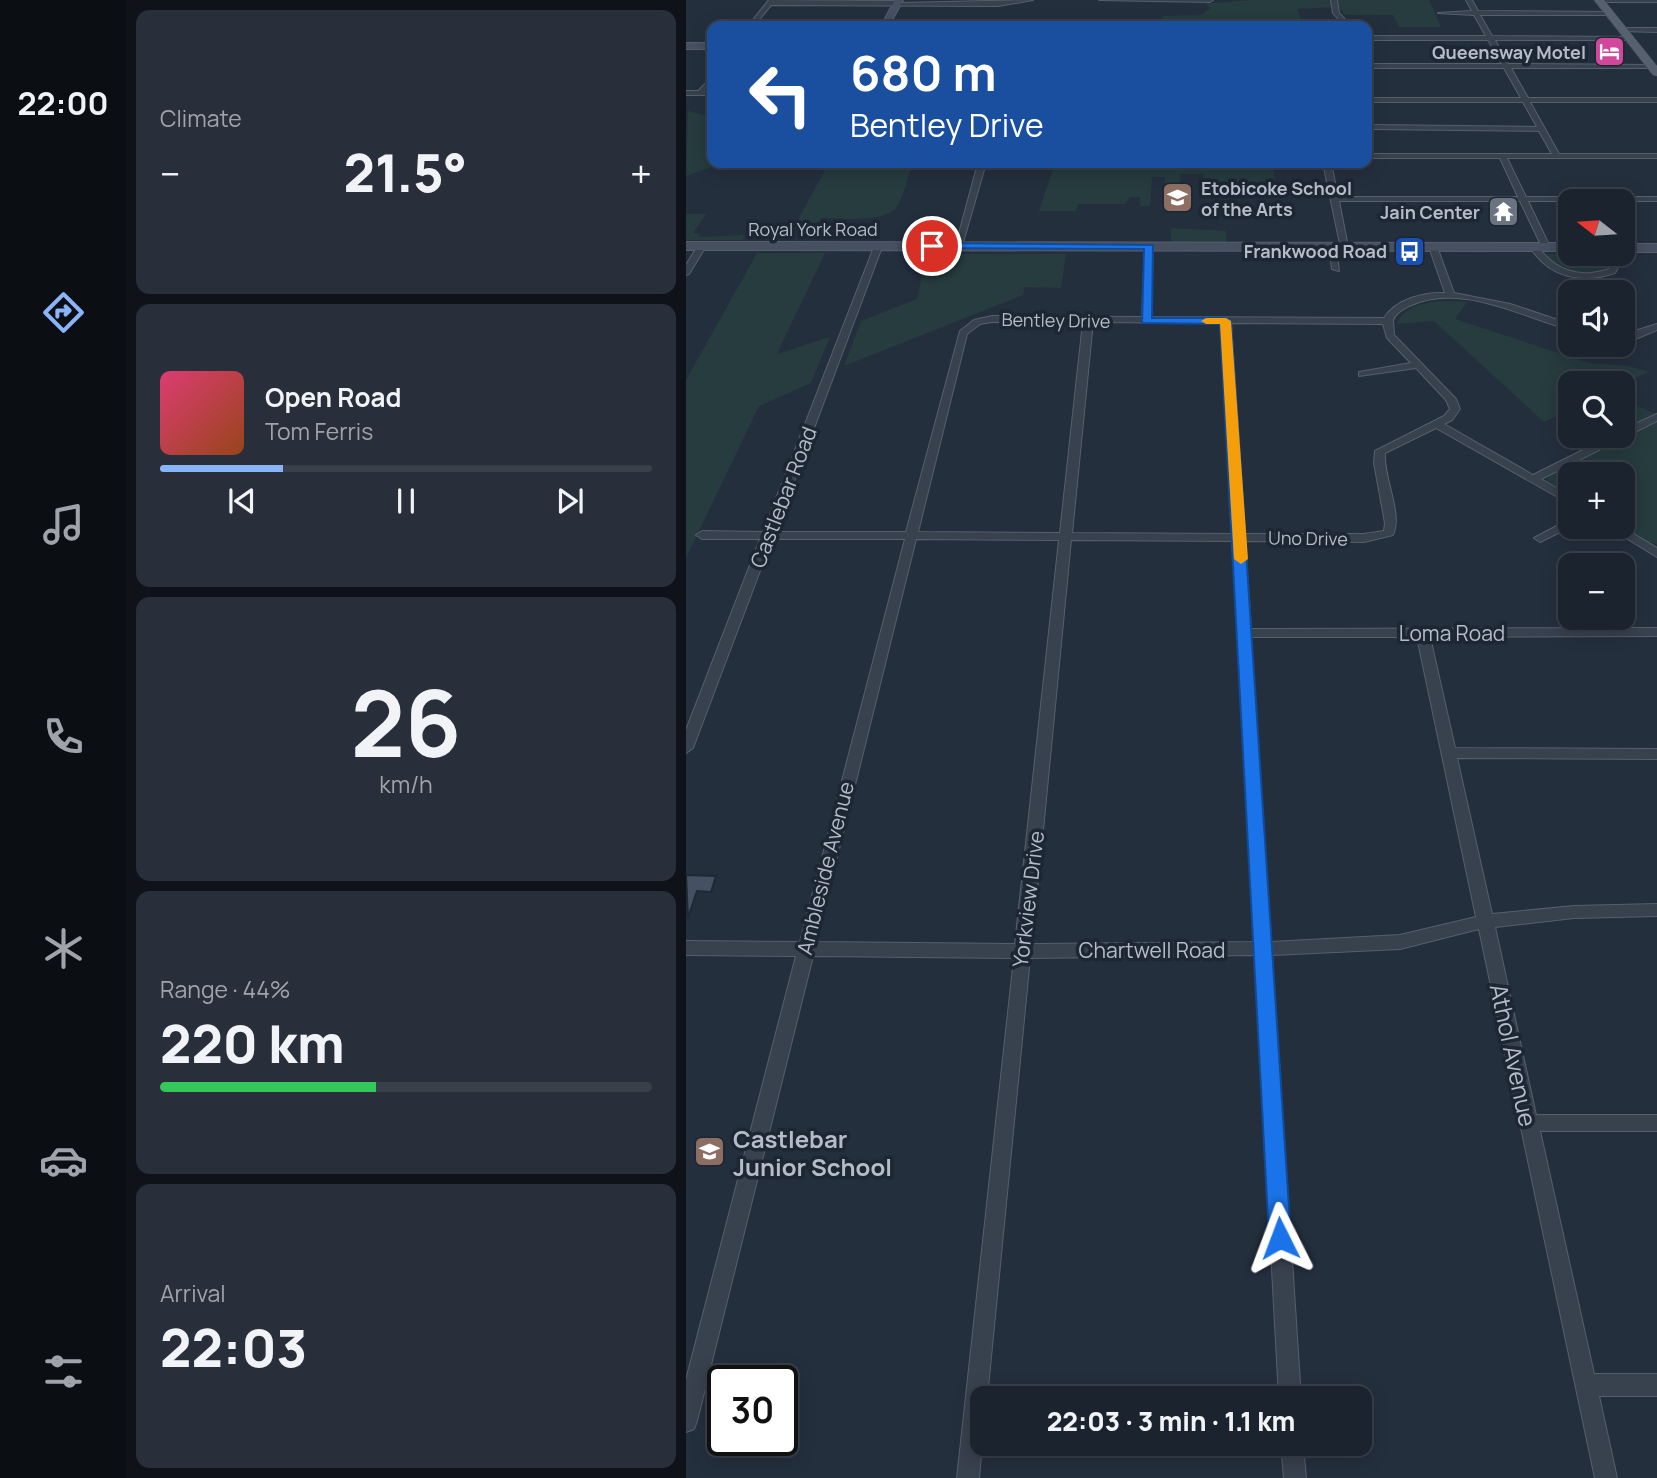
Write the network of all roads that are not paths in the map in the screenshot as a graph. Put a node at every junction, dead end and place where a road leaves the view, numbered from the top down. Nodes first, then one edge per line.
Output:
1 (1030, 0) edge
2 (1102, 0) edge
3 (1125, 0) edge
4 (1210, 0) edge
5 (1334, 0) edge
6 (1469, 0) edge
7 (1600, 0) edge
8 (1657, 0) edge
9 (846, 1) edge
10 (771, 2) edge
11 (898, 3) edge
12 (839, 12) dead end
13 (1441, 13) dead end
14 (1476, 13) junction
15 (1609, 13) junction
16 (755, 21) edge
17 (888, 21) edge
18 (1343, 21) edge
19 (1657, 30) edge
20 (1625, 34) junction
21 (1372, 38) edge
22 (1492, 38) junction
23 (686, 46) edge
24 (707, 46) edge
25 (1653, 65) edge
26 (1372, 66) edge
27 (1507, 66) junction
28 (707, 85) edge
29 (686, 93) edge
30 (700, 93) junction
31 (707, 93) edge
32 (1372, 100) edge
33 (1525, 100) junction
34 (1657, 100) edge
35 (1373, 127) dead end
36 (1542, 129) junction
37 (1502, 155) junction
38 (1372, 156) edge
39 (1557, 156) junction
40 (1657, 156) edge
41 (981, 168) edge
42 (1328, 168) edge
43 (1334, 199) junction
44 (1657, 199) edge
45 (1523, 200) junction
46 (686, 246) edge
47 (702, 246) junction
48 (958, 246) junction
49 (878, 247) junction
50 (1149, 247) junction
51 (1338, 247) junction
52 (1433, 247) junction
53 (1540, 247) junction
54 (1558, 247) edge
55 (1635, 248) edge
56 (1657, 248) edge
57 (1615, 266) edge
58 (1336, 269) dead end
59 (686, 272) edge
60 (1450, 295) junction
61 (1088, 321) junction
62 (1146, 321) junction
63 (1226, 321) junction
64 (1387, 321) junction
65 (977, 322) joint
66 (1558, 323) edge
67 (1657, 327) edge
68 (1643, 334) junction
69 (1635, 336) edge
70 (1656, 340) edge
71 (1418, 365) junction
72 (1363, 374) dead end
73 (1657, 417) edge
74 (1437, 424) junction
75 (1635, 428) edge
76 (1596, 448) edge
77 (1533, 480) junction
78 (1558, 494) edge
79 (1558, 528) edge
80 (702, 535) dead end
81 (768, 536) junction
82 (909, 537) junction
83 (1066, 537) junction
84 (1239, 537) junction
85 (1540, 538) dead end
86 (1635, 539) edge
87 (1657, 552) edge
88 (1657, 632) edge
89 (1246, 633) junction
90 (1423, 633) junction
91 (686, 748) edge
92 (1449, 753) junction
93 (1657, 754) edge
94 (1657, 910) edge
95 (1485, 920) junction
96 (686, 948) edge
97 (1263, 949) junction
98 (805, 950) junction
99 (1023, 951) junction
100 (1529, 1123) junction
101 (1657, 1123) edge
102 (1586, 1385) junction
103 (1657, 1385) edge
104 (1289, 1386) edge
105 (686, 1421) edge
106 (1293, 1456) edge
107 (968, 1478) edge
108 (1294, 1478) edge
109 (1606, 1478) edge

1 - 11 street
2 - 3 street
3 - 4 street
5 - 18 street
6 - 14 street
7 - 8 street
7 - 15 main road
9 - 10 street
9 - 11 street
9 - 12 street
10 - 16 street
11 - 17 main road
13 - 14 street
14 - 15 street
14 - 22 street
15 - 20 main road
19 - 20 street
20 - 22 street
20 - 25 main road
21 - 22 street
22 - 27 street
23 - 24 main road
25 - 27 street
26 - 27 street
27 - 33 street
28 - 30 street
29 - 30 street
30 - 31 street
32 - 33 street
33 - 34 street
33 - 36 street
35 - 36 street
36 - 39 street
37 - 38 street
37 - 39 street
37 - 45 street
39 - 40 street
41 - 48 street
42 - 43 street
43 - 45 street
43 - 51 street
44 - 45 street
45 - 53 street
46 - 47 main road, Royal York Road
47 - 49 main road, Royal York Road
47 - 59 street
48 - 49 main road, Royal York Road
48 - 50 main road, Royal York Road
49 - 81 street, Castlebar Road
50 - 51 main road, Royal York Road
50 - 62 street
51 - 52 main road, Royal York Road
51 - 58 street
52 - 53 main road, Royal York Road
52 - 60 street
53 - 54 main road, Royal York Road
53 - 57 street
55 - 56 main road
60 - 64 street
60 - 66 street
61 - 62 street, Bentley Drive
61 - 65 street, Bentley Drive
61 - 83 street, Yorkview Drive
62 - 63 street, Bentley Drive
63 - 64 street, Bentley Drive
63 - 84 street
64 - 71 street
65 - 82 street, Ambleside Avenue
67 - 68 street
68 - 69 street
68 - 70 street
71 - 72 street
71 - 74 street
73 - 75 street
74 - 77 street
74 - 84 street, Uno Drive
76 - 77 street
77 - 78 street
79 - 85 street
80 - 81 street, Uno Drive
81 - 82 street, Uno Drive
81 - 91 street, Castlebar Road
82 - 83 street, Uno Drive
82 - 98 street, Ambleside Avenue
83 - 84 street, Uno Drive
83 - 99 street, Yorkview Drive
84 - 89 street
86 - 87 street
88 - 90 street, Loma Road
89 - 90 street, Loma Road
89 - 97 street
90 - 92 street, Athol Avenue
92 - 93 street
92 - 95 street, Athol Avenue
94 - 95 street, Chartwell Road
95 - 97 street, Chartwell Road
95 - 100 street, Athol Avenue
96 - 98 street, Chartwell Road
97 - 99 street, Chartwell Road
97 - 104 street
98 - 99 street, Chartwell Road
98 - 105 street, Ambleside Avenue
99 - 107 street, Yorkview Drive
100 - 101 street
100 - 102 street, Athol Avenue
102 - 103 street
102 - 109 street, Athol Avenue
106 - 108 street

